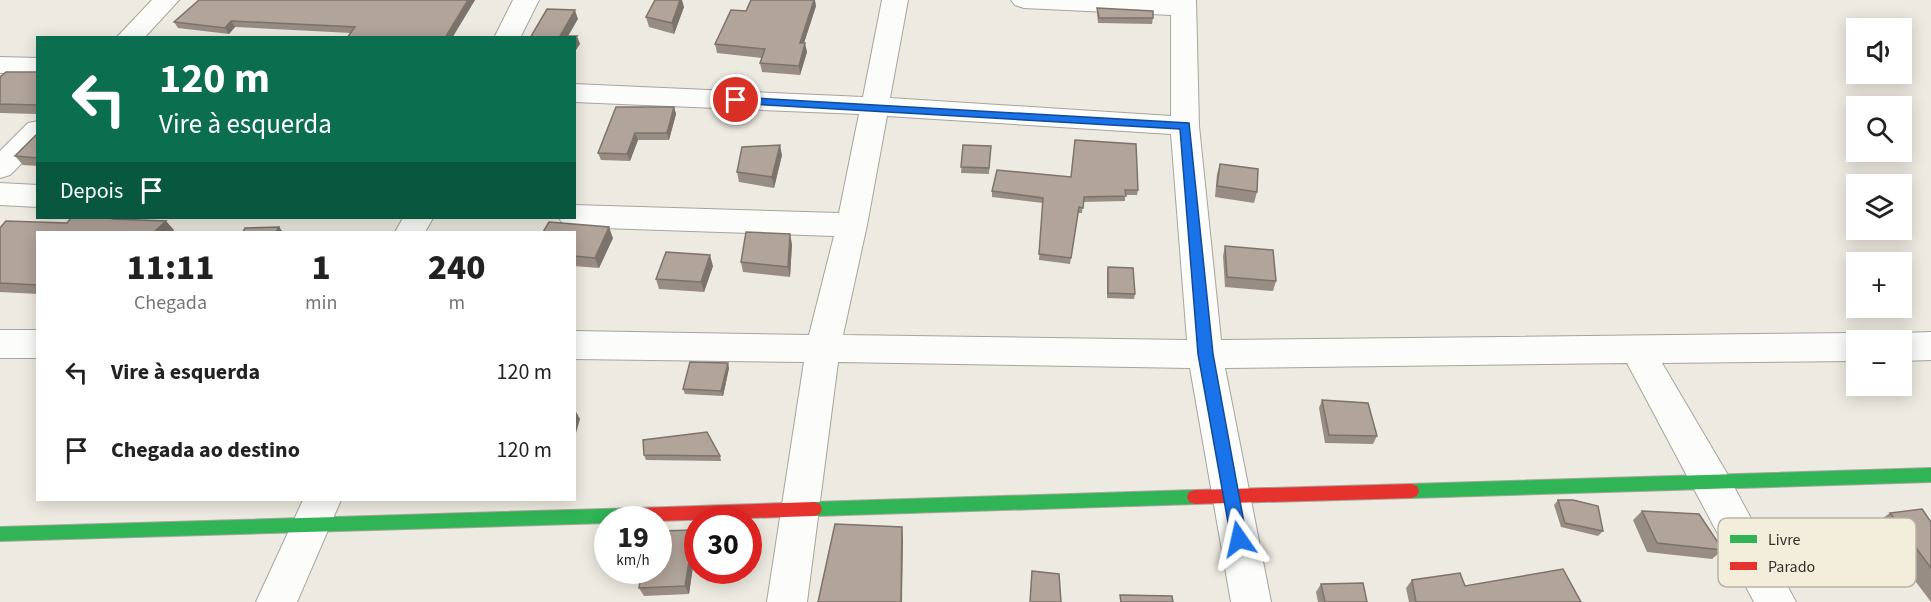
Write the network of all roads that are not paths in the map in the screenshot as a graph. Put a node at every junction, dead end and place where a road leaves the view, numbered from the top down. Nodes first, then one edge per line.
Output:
1 (166, 0) edge
2 (526, 0) edge
3 (895, 0) edge
4 (1024, 0) edge
5 (1183, 4) edge
6 (131, 36) edge
7 (508, 36) edge
8 (0, 65) edge
9 (36, 66) edge
10 (576, 93) edge
11 (874, 106) junction
12 (1185, 126) junction
13 (36, 132) edge
14 (0, 168) edge
15 (0, 194) edge
16 (36, 196) edge
17 (576, 216) edge
18 (852, 225) junction
19 (0, 344) edge
20 (36, 344) edge
21 (576, 345) edge
22 (1931, 346) edge
23 (823, 347) junction
24 (1846, 347) edge
25 (1912, 347) edge
26 (1636, 350) junction
27 (1205, 354) junction
28 (1931, 475) edge
29 (1712, 482) junction
30 (1231, 496) junction
31 (802, 510) junction
32 (316, 512) edge
33 (1731, 518) edge
34 (0, 534) edge
35 (1768, 587) edge
36 (276, 602) edge
37 (787, 602) edge
38 (1251, 602) edge
39 (1776, 602) edge

1 - 6 street
2 - 7 street
3 - 11 street
4 - 5 street
5 - 12 street
8 - 9 street
10 - 11 street
11 - 12 street
11 - 18 street
12 - 27 street
13 - 14 street
15 - 16 street
17 - 18 street
18 - 23 street
19 - 20 street
21 - 23 street
22 - 25 street
23 - 27 street
23 - 31 street
24 - 26 street
26 - 27 street
26 - 29 street
27 - 30 street
28 - 29 street
29 - 30 street
29 - 33 street
30 - 31 street
30 - 38 street
31 - 32 street
31 - 37 street
32 - 34 street
32 - 36 street
35 - 39 street

